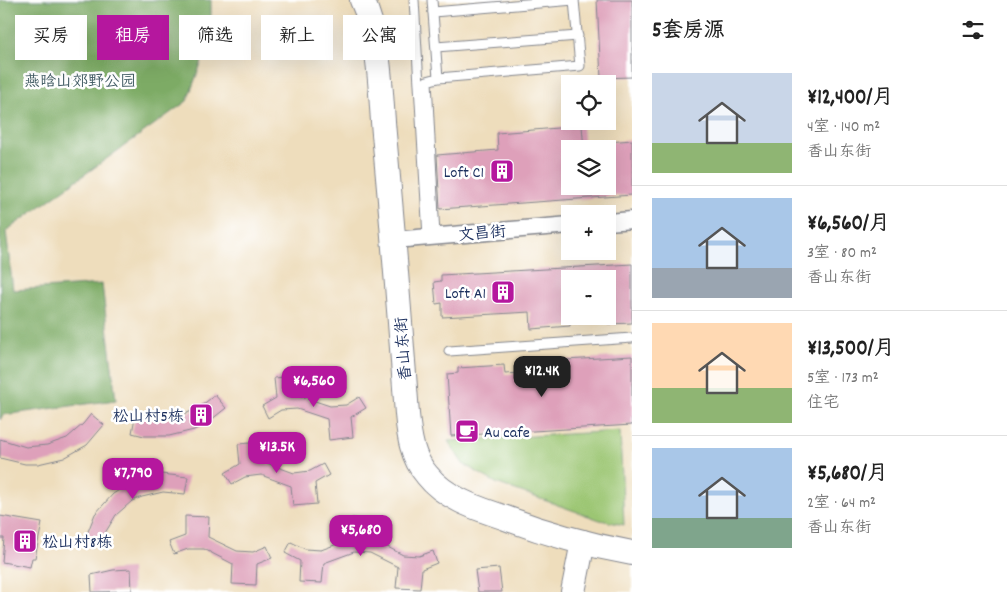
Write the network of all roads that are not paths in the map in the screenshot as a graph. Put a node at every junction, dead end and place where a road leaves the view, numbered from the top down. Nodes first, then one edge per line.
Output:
1 (362, 0) edge
2 (414, 0) edge
3 (432, 0) edge
4 (574, 0) edge
5 (433, 12) junction
6 (578, 36) junction
7 (436, 47) junction
8 (438, 78) junction
9 (632, 220) edge
10 (616, 221) edge
11 (561, 226) edge
12 (432, 237) junction
13 (394, 240) junction
14 (632, 338) edge
15 (449, 351) dead end
16 (582, 542) junction
17 (632, 553) edge
18 (573, 592) edge

1 - 13 street, 香山东街
2 - 12 lane
3 - 5 lane
4 - 5 lane
4 - 6 lane
5 - 7 lane
6 - 7 lane
6 - 8 lane
7 - 8 lane
8 - 12 lane
9 - 10 street
11 - 12 street, 文昌街
12 - 13 street, 文昌街
13 - 16 street, 香山东街
14 - 15 lane
16 - 17 street, 香山东街
16 - 18 street

